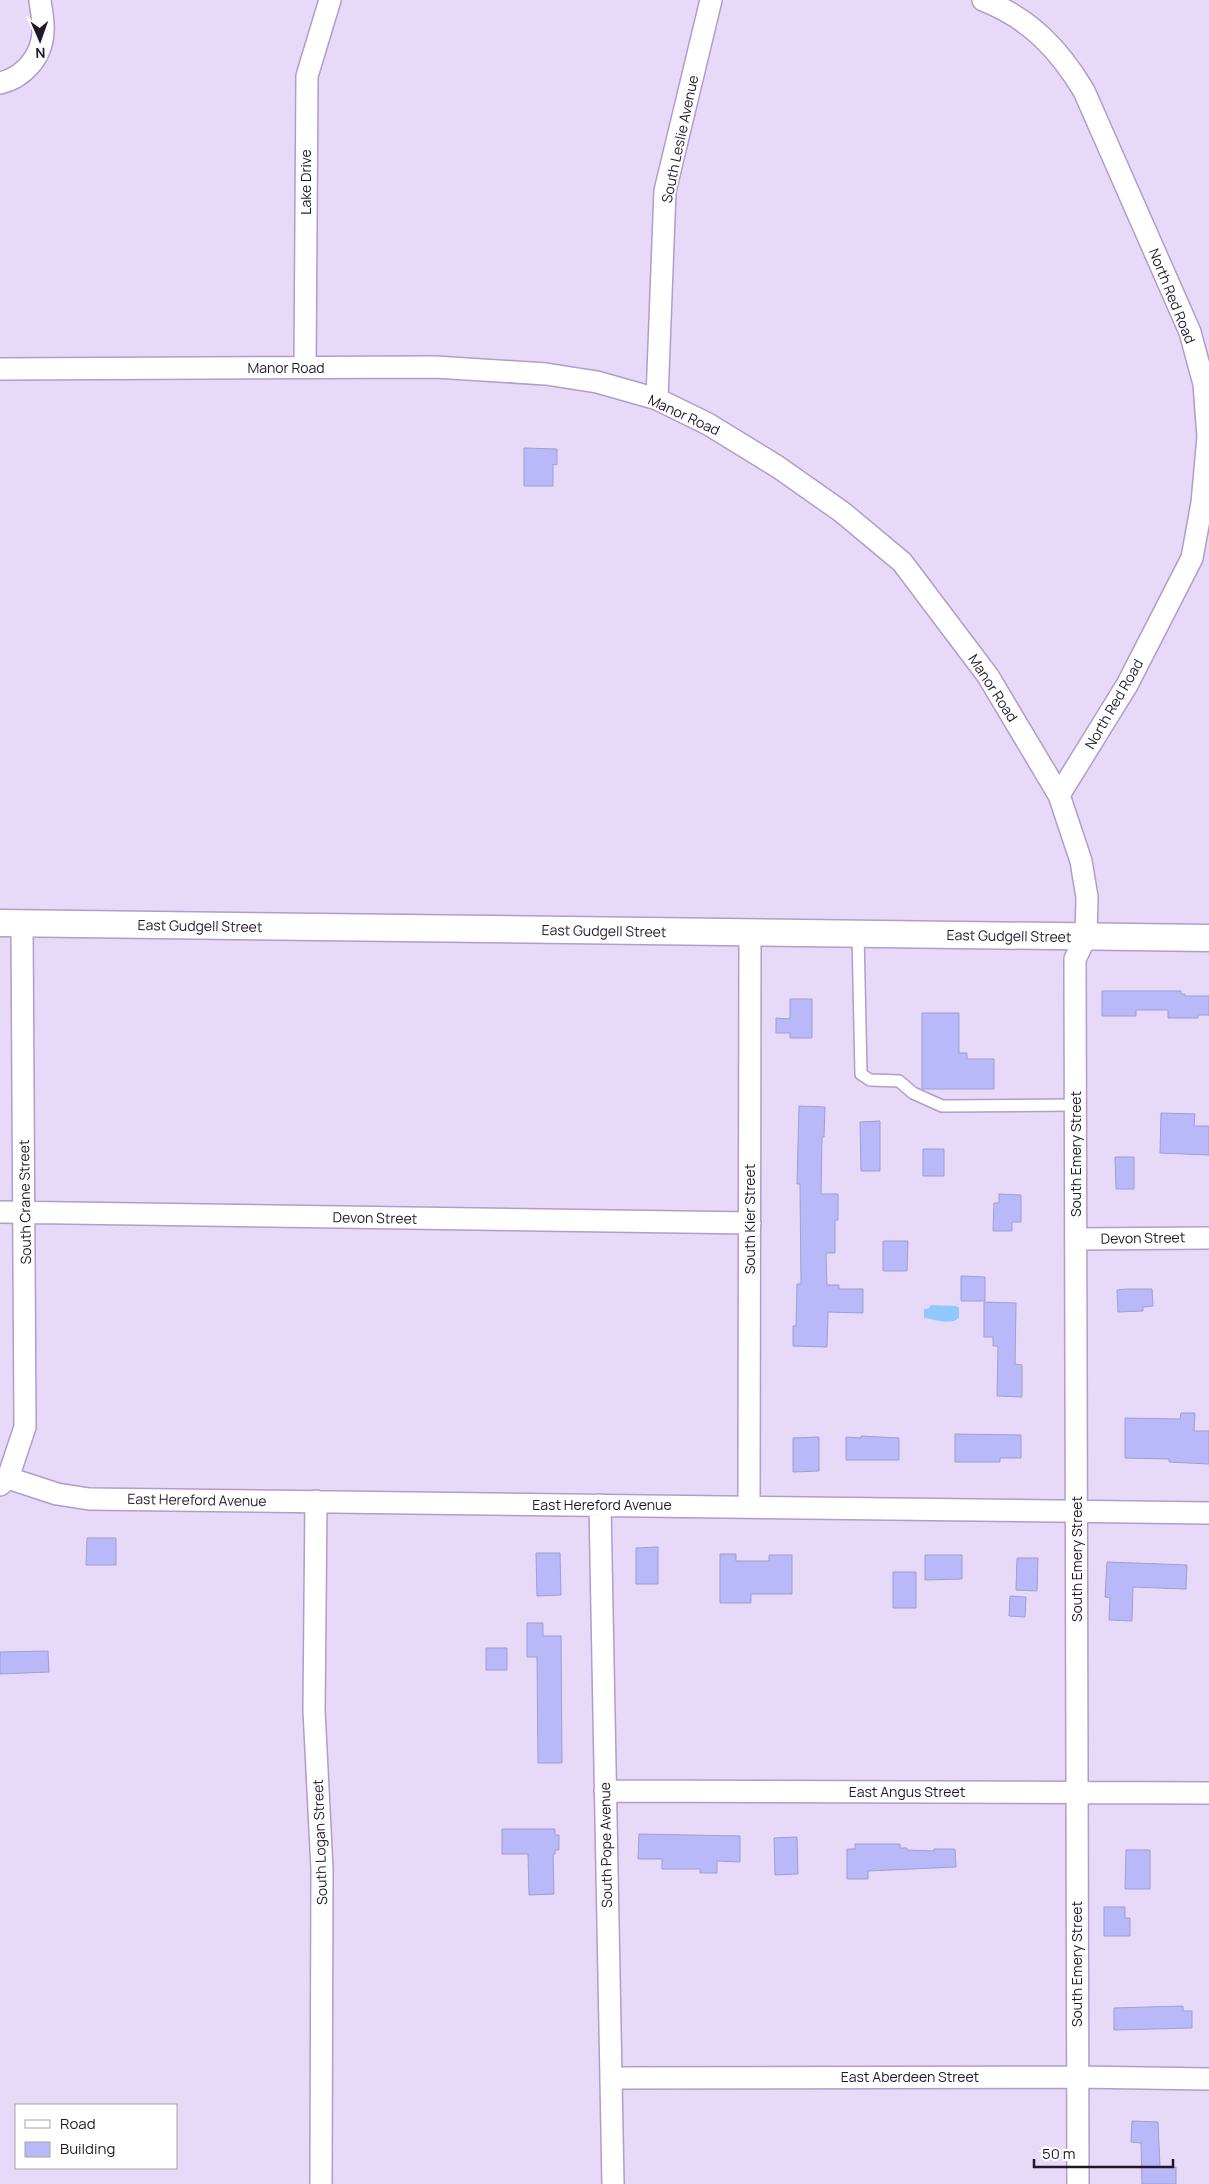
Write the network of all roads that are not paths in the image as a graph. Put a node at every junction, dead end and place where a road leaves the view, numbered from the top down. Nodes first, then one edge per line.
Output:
1 (40, 0) edge
2 (330, 0) edge
3 (711, 0) edge
4 (983, 0) edge
5 (0, 83) edge
6 (305, 368) junction
7 (0, 369) edge
8 (657, 399) junction
9 (1059, 795) junction
10 (11, 923) edge
11 (750, 933) junction
12 (858, 934) junction
13 (1086, 936) junction
14 (1209, 938) edge
15 (1076, 1105) junction
16 (0, 1212) edge
17 (25, 1212) junction
18 (750, 1223) junction
19 (1209, 1238) edge
20 (1076, 1239) junction
21 (4, 1482) edge
22 (316, 1501) junction
23 (600, 1505) junction
24 (749, 1506) junction
25 (1077, 1512) junction
26 (1209, 1513) edge
27 (605, 1791) junction
28 (1077, 1793) junction
29 (1209, 1793) edge
30 (1078, 2077) junction
31 (612, 2078) junction
32 (1209, 2079) edge
33 (321, 2184) edge
34 (613, 2184) edge
35 (1078, 2184) edge

1 - 5 street
2 - 6 street, Lake Drive
3 - 8 street, South Leslie Avenue
4 - 9 street, North Red Road
6 - 7 street, Manor Road
6 - 8 street, Manor Road
8 - 9 street, Manor Road
9 - 13 street, Manor Road
10 - 11 street, East Gudgell Street
10 - 17 street, South Crane Street
11 - 12 street, East Gudgell Street
11 - 18 street, South Kier Street
12 - 13 street, East Gudgell Street
12 - 15 lane
13 - 14 street, East Gudgell Street
13 - 15 street, South Emery Street
15 - 20 street, South Emery Street
16 - 17 street, Devon Street
17 - 18 street, Devon Street
17 - 21 street, South Crane Street
18 - 24 street, South Kier Street
19 - 20 street, Devon Street
20 - 25 street, South Emery Street
21 - 22 street, East Hereford Avenue
22 - 23 street, East Hereford Avenue
22 - 33 street, South Logan Street
23 - 24 street, East Hereford Avenue
23 - 27 street, South Pope Avenue
24 - 25 street, East Hereford Avenue
25 - 26 street, East Hereford Avenue
25 - 28 street, South Emery Street
27 - 28 street, East Angus Street
27 - 31 street, South Pope Avenue
28 - 29 street, East Angus Street
28 - 30 street, South Emery Street
30 - 31 street, East Aberdeen Street
30 - 32 street, East Aberdeen Street
30 - 35 street, South Emery Street
31 - 34 street, South Pope Avenue

